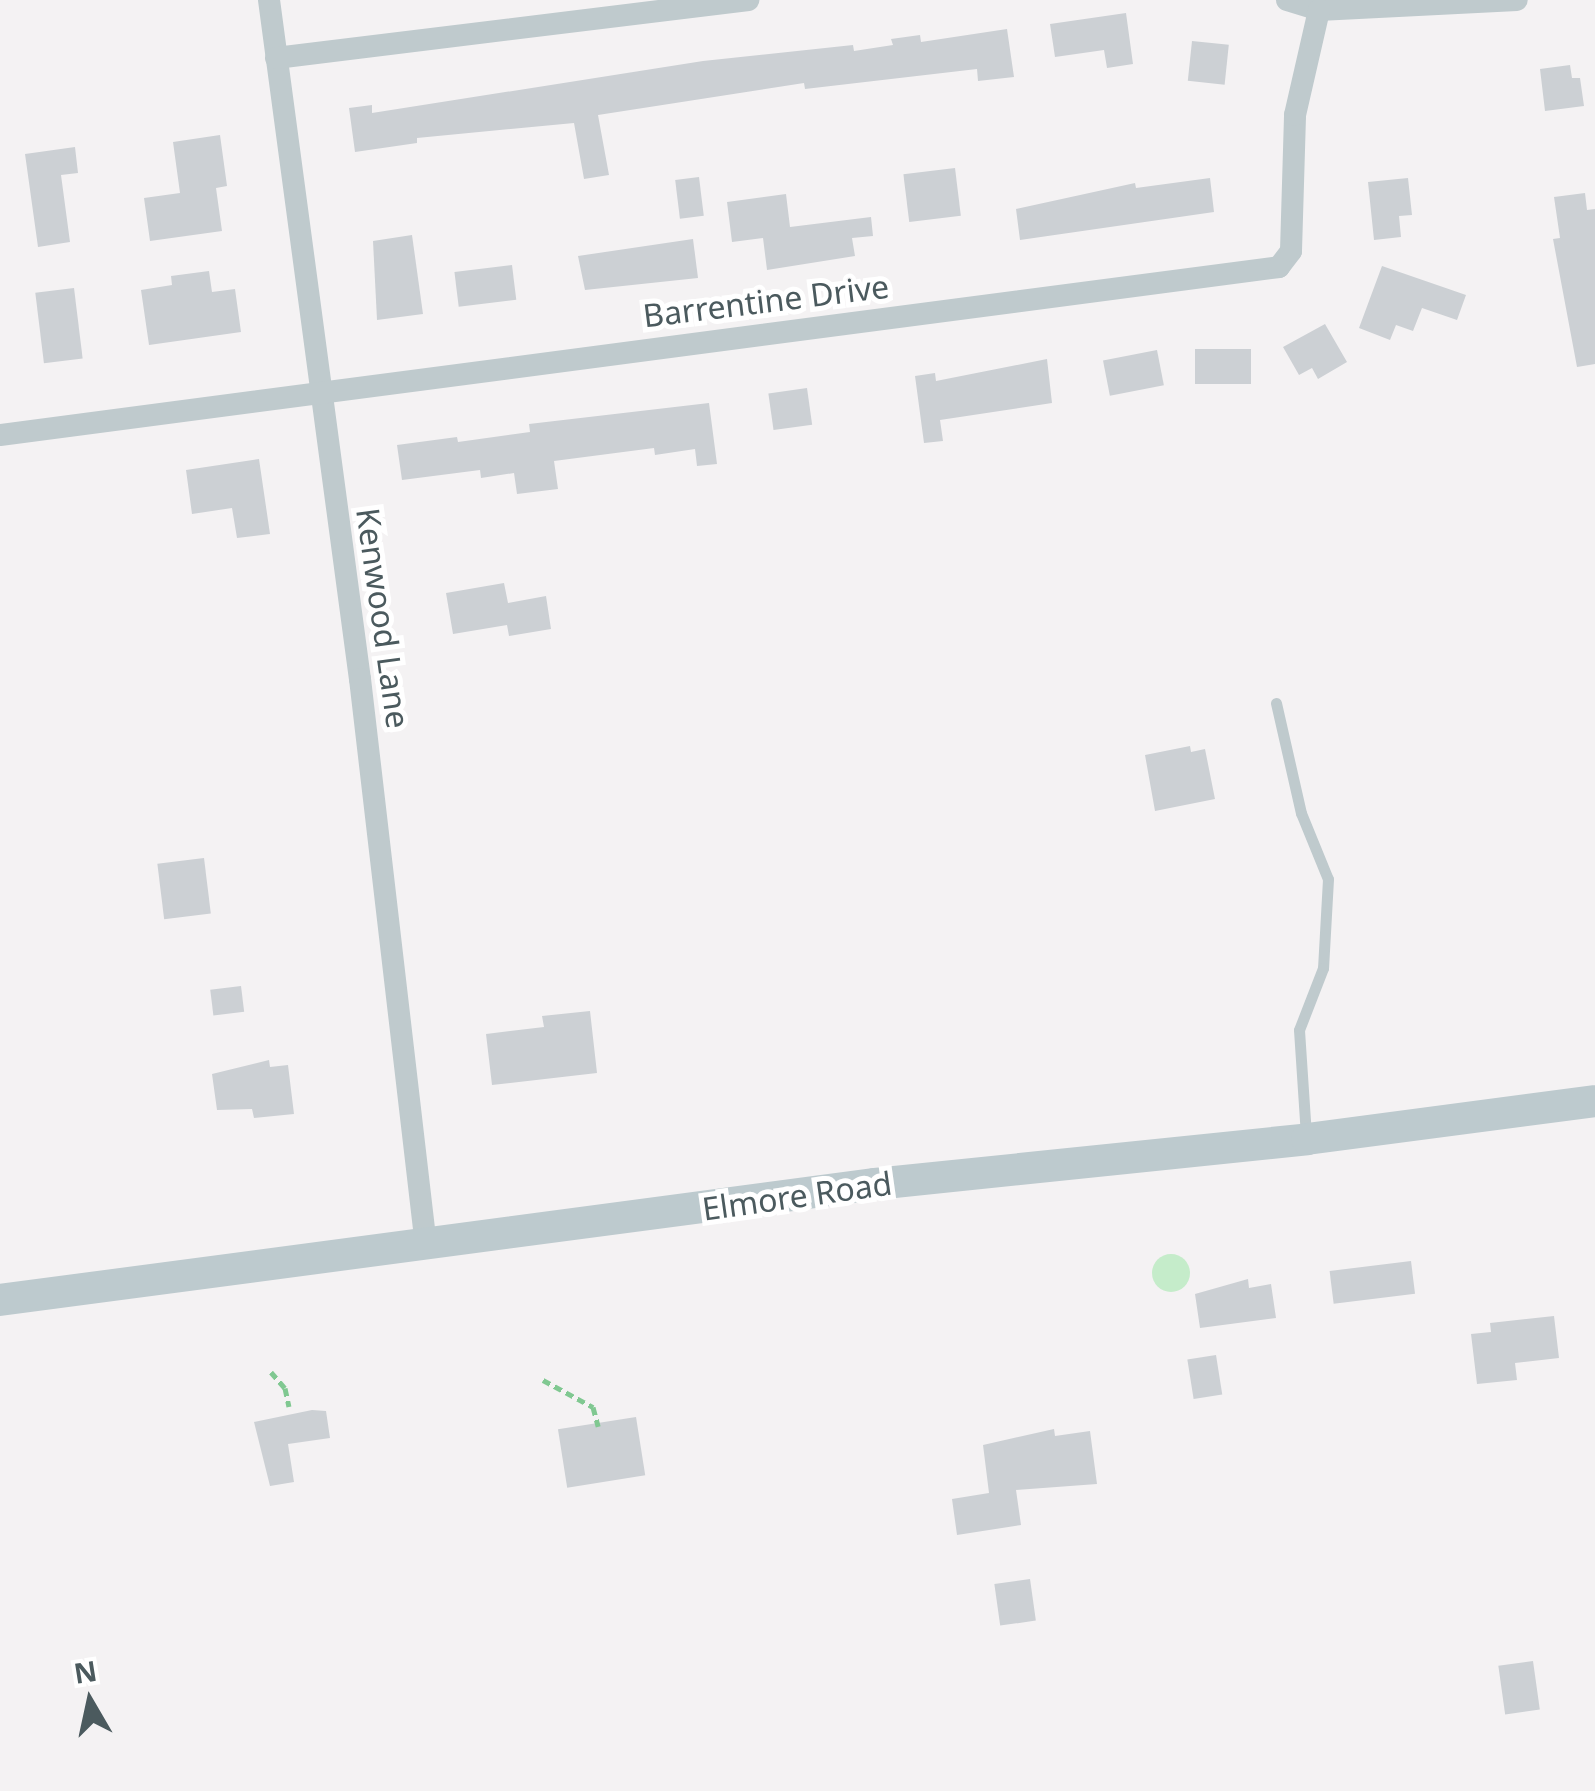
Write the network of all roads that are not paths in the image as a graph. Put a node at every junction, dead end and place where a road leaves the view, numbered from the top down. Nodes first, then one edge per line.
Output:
1 (269, 0) edge
2 (748, 0) edge
3 (1287, 0) edge
4 (1517, 0) edge
5 (1318, 10) junction
6 (276, 58) junction
7 (319, 391) junction
8 (0, 435) edge
9 (1276, 702) dead end
10 (1595, 1101) edge
11 (1307, 1139) junction
12 (426, 1246) junction
13 (0, 1300) edge

1 - 6 street, Kenwood Lane
2 - 6 street
3 - 5 street
4 - 5 street
5 - 7 street, Barrentine Drive
6 - 7 street, Kenwood Lane
7 - 8 street, Barrentine Drive
7 - 12 street, Kenwood Lane
9 - 11 lane
10 - 11 street, Elmore Road
11 - 12 street, Elmore Road
12 - 13 street, Elmore Road

